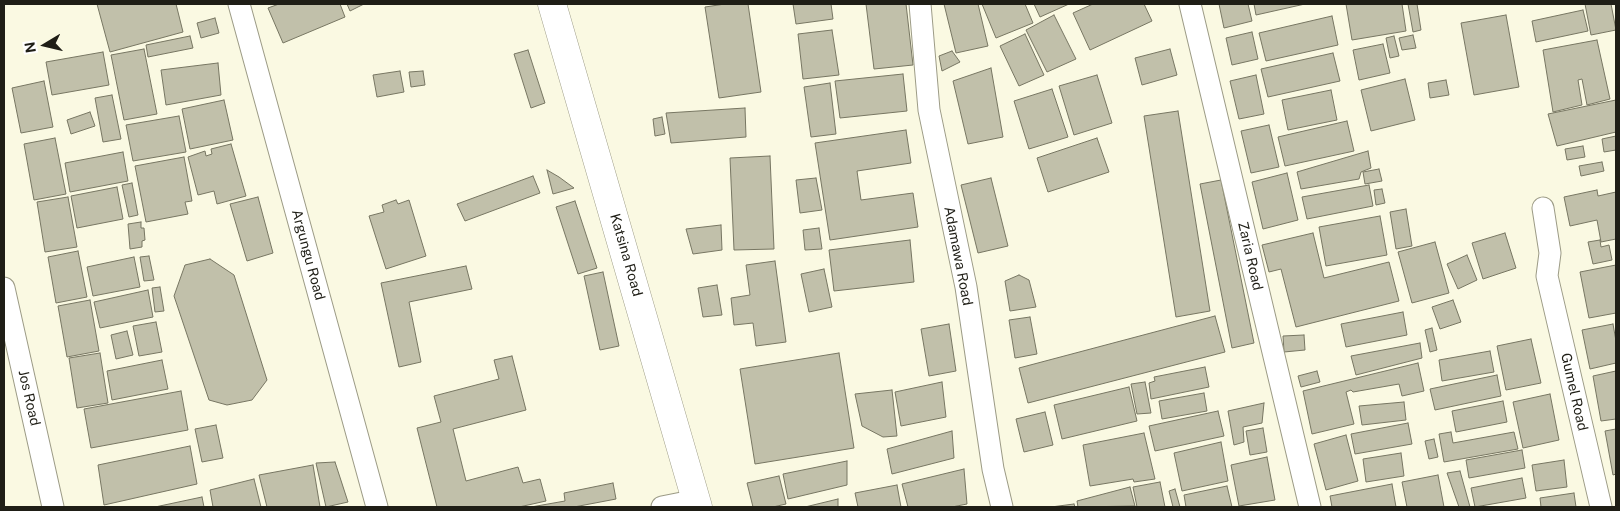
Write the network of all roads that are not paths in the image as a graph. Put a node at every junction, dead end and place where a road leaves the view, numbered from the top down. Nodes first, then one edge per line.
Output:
1 (239, 4) edge
2 (552, 4) edge
3 (920, 4) edge
4 (1190, 4) edge
5 (1543, 208) dead end
6 (4, 288) edge
7 (698, 504) edge
8 (54, 507) edge
9 (377, 507) edge
10 (662, 507) edge
11 (1002, 507) edge
12 (1310, 507) edge
13 (1601, 507) edge

1 - 9 street, Argungu Road
2 - 7 street, Katsina Road
3 - 11 street, Adamawa Road
4 - 12 street, Zaria Road
5 - 13 street, Gumel Road
6 - 8 street, Jos Road
7 - 10 street

